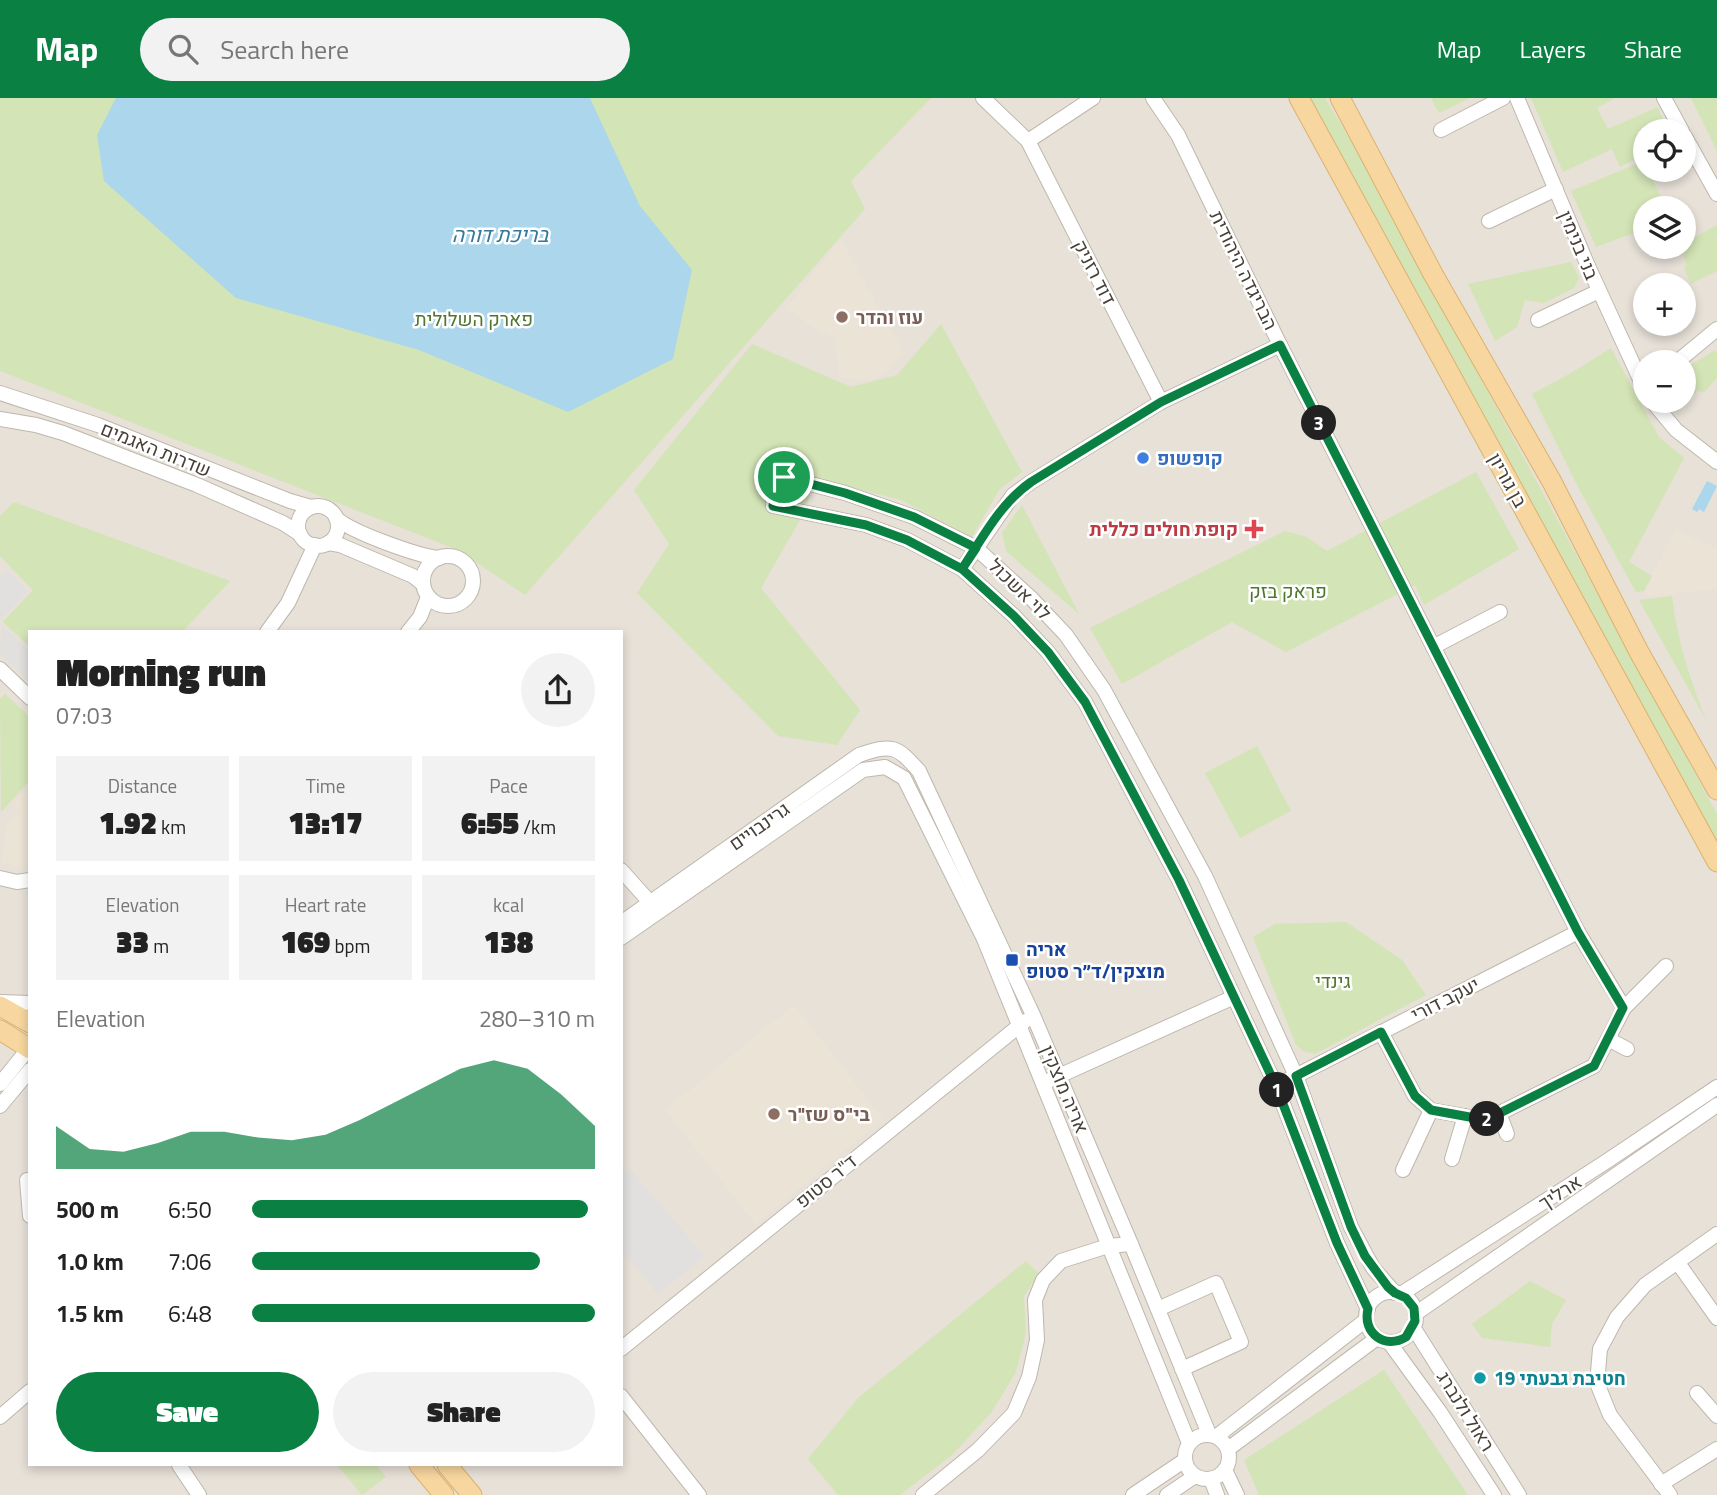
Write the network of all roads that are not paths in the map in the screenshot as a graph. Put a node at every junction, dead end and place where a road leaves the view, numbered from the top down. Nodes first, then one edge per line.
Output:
1 (983, 98) edge
2 (1093, 98) edge
3 (1153, 98) edge
4 (1299, 98) edge
5 (1340, 98) edge
6 (1503, 98) edge
7 (1517, 98) edge
8 (1664, 98) edge
9 (1675, 119) edge
10 (1441, 130) dead end
11 (1028, 142) junction
12 (1696, 156) edge
13 (1556, 189) junction
14 (1717, 194) edge
15 (1489, 221) dead end
16 (1599, 291) junction
17 (1538, 320) dead end
18 (1717, 330) edge
19 (1280, 345) junction
20 (1692, 350) edge
21 (1633, 364) edge
22 (0, 393) edge
23 (1161, 402) junction
24 (1662, 413) edge
25 (0, 419) edge
26 (1717, 462) edge
27 (312, 507) junction
28 (337, 518) junction
29 (300, 534) junction
30 (321, 544) junction
31 (976, 548) junction
32 (439, 558) junction
33 (962, 569) junction
34 (426, 590) junction
35 (1500, 612) dead end
36 (268, 630) edge
37 (410, 630) edge
38 (1433, 647) junction
39 (0, 669) edge
40 (28, 696) edge
41 (903, 753) joint
42 (886, 767) joint
43 (1717, 790) edge
44 (1717, 862) edge
45 (623, 872) edge
46 (0, 878) edge
47 (28, 880) edge
48 (655, 908) junction
49 (623, 922) edge
50 (1578, 932) junction
51 (623, 936) edge
52 (1666, 965) dead end
53 (1234, 997) junction
54 (28, 1003) edge
55 (0, 1004) edge
56 (1623, 1008) junction
57 (1032, 1015) junction
58 (28, 1022) edge
59 (1018, 1026) junction
60 (0, 1030) edge
61 (1381, 1032) junction
62 (1608, 1039) junction
63 (28, 1048) edge
64 (1627, 1049) dead end
65 (28, 1051) edge
66 (1396, 1061) junction
67 (1384, 1069) dead end
68 (28, 1072) edge
69 (1059, 1076) junction
70 (1296, 1076) junction
71 (0, 1084) edge
72 (1042, 1084) junction
73 (1276, 1086) junction
74 (1717, 1087) edge
75 (1415, 1096) junction
76 (1717, 1105) edge
77 (0, 1106) edge
78 (1406, 1108) dead end
79 (1431, 1110) junction
80 (1499, 1113) junction
81 (1465, 1116) junction
82 (1507, 1135) dead end
83 (1452, 1158) dead end
84 (1403, 1170) dead end
85 (27, 1180) dead end
86 (28, 1192) edge
87 (1717, 1234) edge
88 (1131, 1244) junction
89 (1108, 1247) junction
90 (1678, 1263) junction
91 (1398, 1294) junction
92 (1158, 1309) junction
93 (1367, 1314) junction
94 (1717, 1318) edge
95 (1414, 1321) junction
96 (1383, 1340) junction
97 (623, 1347) edge
98 (1182, 1369) junction
99 (28, 1393) edge
100 (1698, 1393) dead end
101 (623, 1399) edge
102 (1717, 1416) edge
103 (0, 1417) edge
104 (1213, 1435) junction
105 (1189, 1443) junction
106 (1228, 1449) junction
107 (1717, 1449) edge
108 (1185, 1460) junction
109 (180, 1466) edge
110 (420, 1466) edge
111 (448, 1466) edge
112 (1225, 1470) junction
113 (1195, 1476) junction
114 (1210, 1479) junction
115 (1665, 1489) edge
116 (199, 1495) edge
117 (444, 1495) edge
118 (472, 1495) edge
119 (699, 1495) edge
120 (923, 1495) edge
121 (1133, 1495) edge
122 (1167, 1495) edge
123 (1217, 1495) edge
124 (1237, 1495) edge
125 (1494, 1495) edge
126 (1519, 1495) edge

1 - 11 street, דוד רזניק
2 - 11 street
3 - 19 street, הבריגדה היהודית
4 - 44 main road, בן גוריון
5 - 43 main road, בן גוריון
6 - 10 street
7 - 13 street, בני בנימין
8 - 9 street
11 - 23 street, דוד רזניק
12 - 14 street
13 - 15 street
13 - 16 street, בני בנימין
16 - 17 street
16 - 21 street, בני בנימין
18 - 20 street
19 - 23 street
19 - 38 street, הבריגדה היהודית
22 - 27 street, שדרות האגמים
23 - 31 street
24 - 26 street
25 - 29 street, שדרות האגמים
27 - 28 street
27 - 29 street
28 - 30 street
28 - 32 street
29 - 30 street
30 - 34 street
30 - 36 street
31 - 33 street
31 - 33 street, לוי אשכול
31 - 70 street, לוי אשכול
32 - 34 street
32 - 34 street
33 - 53 street, לוי אשכול
34 - 37 street
35 - 38 street
38 - 50 street, הבריגדה היהודית
39 - 40 street
41 - 48 street, גרינבויים
41 - 57 street, אריה מוצקין
42 - 48 street, גרינבויים
42 - 59 street, אריה מוצקין
45 - 48 street
46 - 47 street
48 - 49 street, גרינבויים
48 - 51 street, גרינבויים
50 - 56 street, הבריגדה היהודית
50 - 61 street, יעקב דורי
52 - 56 street
53 - 69 street
53 - 73 street, לוי אשכול
54 - 55 street
55 - 58 main road
56 - 62 street
57 - 59 street, ד"ר סטופ
57 - 69 street, אריה מוצקין
59 - 72 street, אריה מוצקין
59 - 97 street, ד"ר סטופ
60 - 63 main road
61 - 66 street
61 - 70 street, יעקב דורי
62 - 64 street
62 - 80 street
65 - 71 street
66 - 67 street
66 - 75 street
68 - 77 street
69 - 72 street
69 - 88 street, אריה מוצקין
70 - 73 street, יעקב דורי
70 - 91 street, לוי אשכול
72 - 89 street, אריה מוצקין
73 - 93 street, לוי אשכול
74 - 91 street, ארליך
75 - 78 street
75 - 79 street
76 - 95 street, ארליך
79 - 81 street
79 - 84 street
80 - 81 street
80 - 82 street
81 - 83 street
85 - 86 street
87 - 90 street
88 - 89 street
88 - 92 street, אריה מוצקין
89 - 105 street, אריה מוצקין
89 - 120 street
90 - 94 street
90 - 115 street
91 - 93 street
91 - 95 street
92 - 98 street, אריה מוצקין
92 - 98 street
93 - 96 street
93 - 104 street
95 - 96 street
95 - 126 street, ראול ולנברג
96 - 106 street
96 - 125 street, ראול ולנברג
98 - 104 street, אריה מוצקין
99 - 103 street
100 - 102 street
101 - 119 street
104 - 105 street
104 - 106 street
105 - 108 street
106 - 112 street
107 - 115 street
108 - 113 street
108 - 121 street
109 - 116 street
110 - 117 main road
111 - 118 main road
112 - 114 street
112 - 124 street
113 - 114 street
113 - 122 street
114 - 123 street

